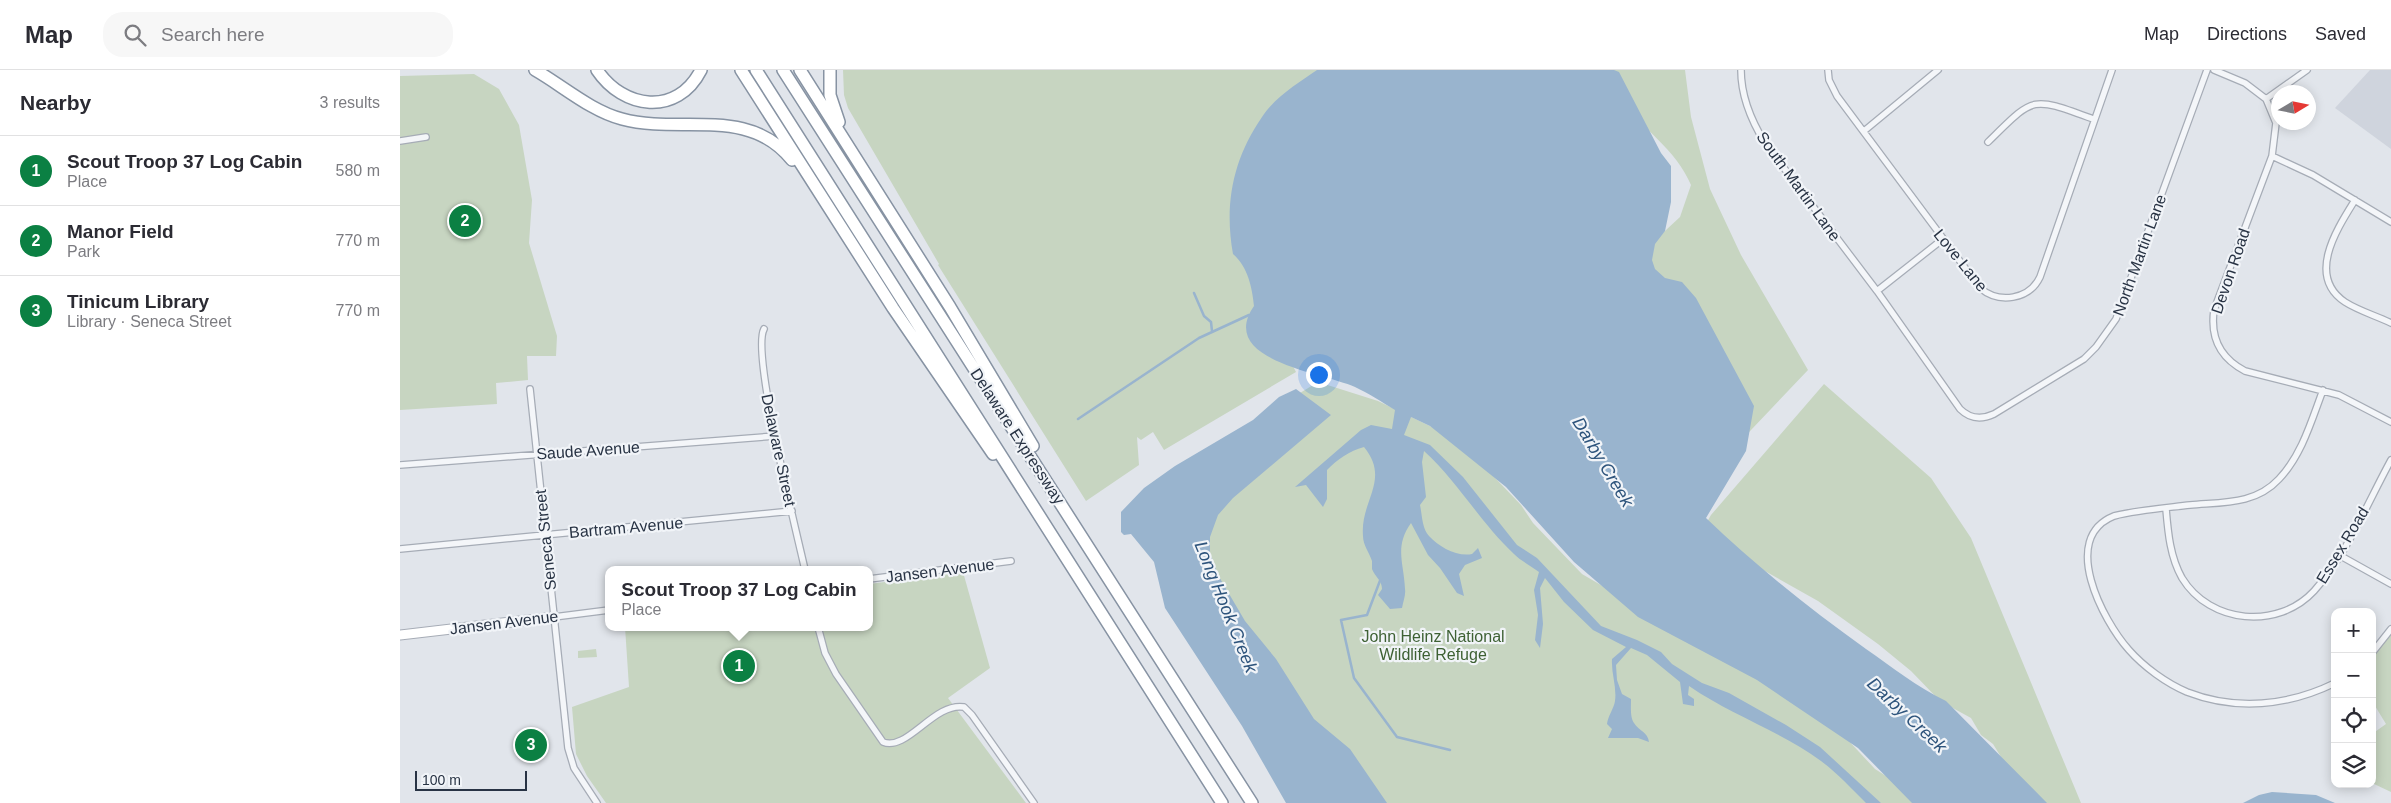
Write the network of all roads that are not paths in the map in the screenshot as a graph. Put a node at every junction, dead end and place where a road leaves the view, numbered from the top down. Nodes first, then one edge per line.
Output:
1 (536, 70) edge
2 (597, 70) edge
3 (700, 70) edge
4 (741, 70) edge
5 (756, 70) edge
6 (783, 70) edge
7 (800, 70) edge
8 (830, 70) edge
9 (1741, 70) edge
10 (1828, 70) edge
11 (1938, 70) edge
12 (2112, 70) edge
13 (2207, 70) edge
14 (2214, 70) edge
15 (2308, 70) edge
16 (2266, 99) junction
17 (2094, 119) junction
18 (1864, 131) junction
19 (426, 137) dead end
20 (400, 141) edge
21 (1988, 142) dead end
22 (2272, 156) junction
23 (865, 172) junction
24 (818, 192) junction
25 (2355, 200) junction
26 (2391, 222) edge
27 (1943, 240) junction
28 (1877, 292) junction
29 (2391, 323) edge
30 (764, 329) dead end
31 (530, 389) dead end
32 (2323, 390) junction
33 (2391, 422) edge
34 (776, 436) junction
35 (536, 454) junction
36 (2391, 460) edge
37 (400, 465) edge
38 (2166, 509) junction
39 (792, 511) junction
40 (1038, 514) junction
41 (544, 534) junction
42 (1085, 542) junction
43 (400, 549) edge
44 (2340, 555) junction
45 (1012, 561) dead end
46 (804, 566) edge
47 (873, 578) edge
48 (2391, 584) edge
49 (605, 611) edge
50 (554, 617) junction
51 (2391, 629) edge
52 (819, 631) edge
53 (400, 635) edge
54 (2376, 648) edge
55 (2331, 684) edge
56 (1034, 802) edge
57 (597, 803) edge
58 (1222, 803) edge
59 (1252, 803) edge

1 - 24 highway
2 - 3 highway
4 - 24 highway
5 - 40 highway, Delaware Expressway
6 - 42 highway, Delaware Expressway
7 - 23 highway
8 - 23 highway
9 - 28 street, South Martin Lane
10 - 18 street, Love Lane
11 - 18 street
12 - 17 street, Love Lane
13 - 28 street, North Martin Lane
14 - 16 street
15 - 16 street
16 - 22 street
17 - 21 street
17 - 27 street, Love Lane
18 - 27 street, Love Lane
19 - 20 street
22 - 25 street
22 - 32 street, Devon Road
23 - 42 highway
24 - 40 highway
25 - 26 street
25 - 29 street
27 - 28 street
30 - 34 street, Delaware Street
31 - 35 street, Seneca Street
32 - 33 street, Devon Road
32 - 38 street
34 - 35 street, Saude Avenue
34 - 39 street, Delaware Street
35 - 37 street, Saude Avenue
35 - 41 street, Seneca Street
36 - 44 street, Essex Road
38 - 44 street, Essex Road
38 - 55 street
39 - 41 street, Bartram Avenue
39 - 46 street, Delaware Street
40 - 58 highway, Delaware Expressway
41 - 43 street, Bartram Avenue
41 - 50 street, Seneca Street
42 - 59 highway, Delaware Expressway
44 - 48 street
45 - 47 street, Jansen Avenue
49 - 50 street, Jansen Avenue
50 - 53 street, Jansen Avenue
50 - 57 street, Seneca Street
51 - 54 street
52 - 56 street

